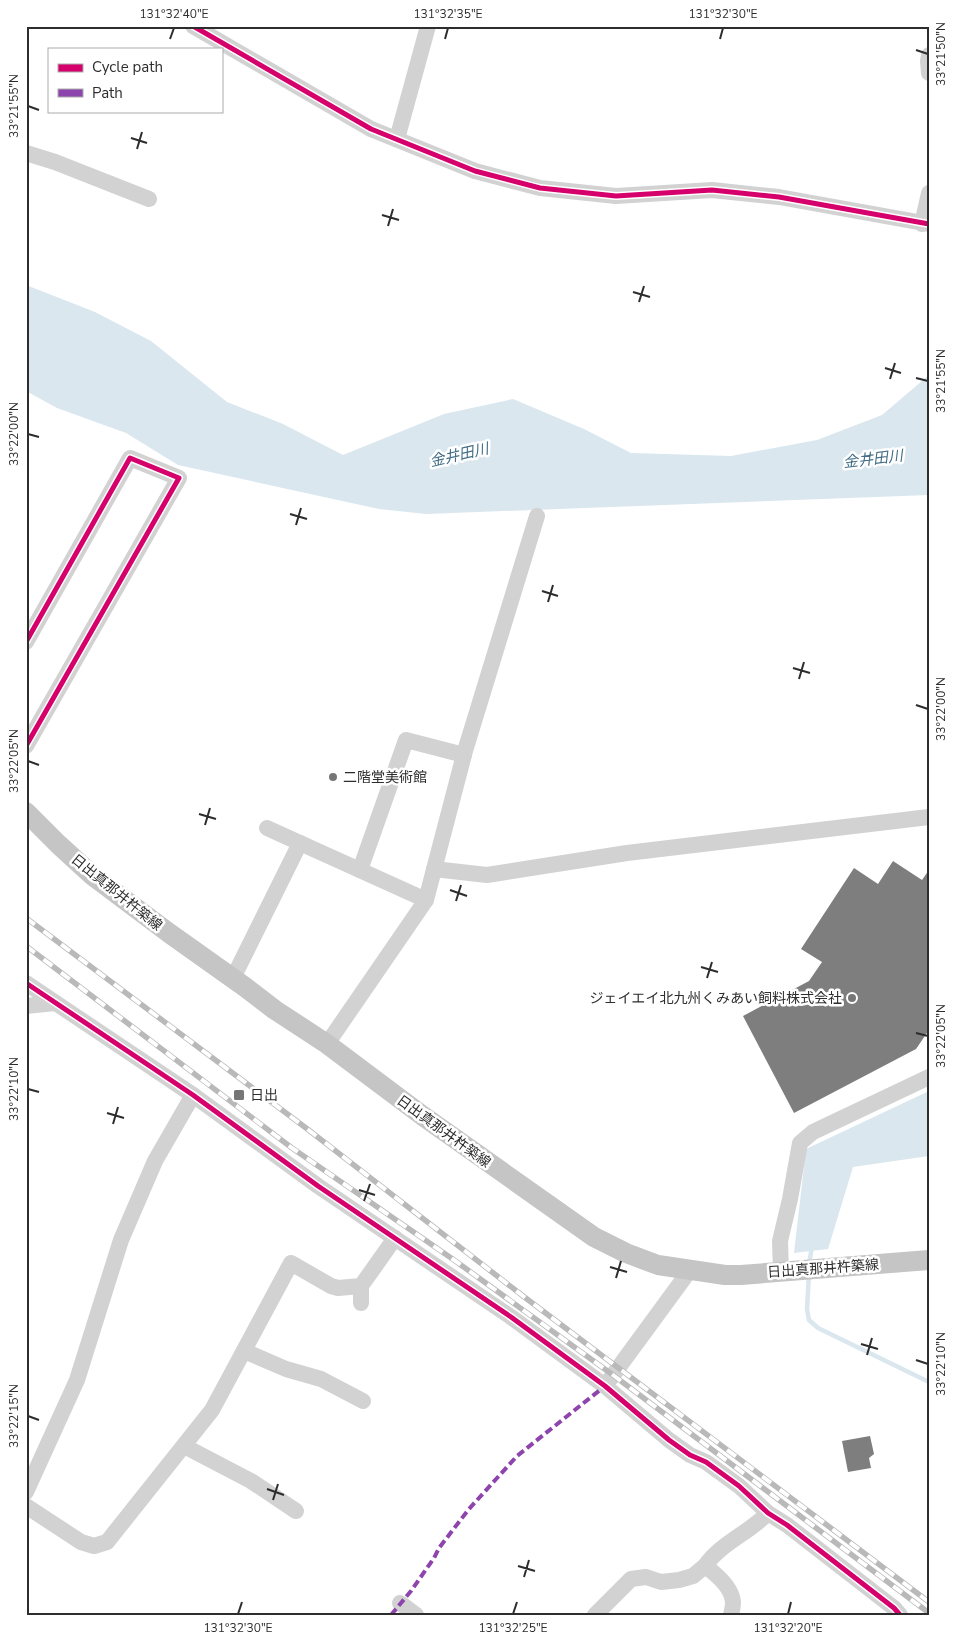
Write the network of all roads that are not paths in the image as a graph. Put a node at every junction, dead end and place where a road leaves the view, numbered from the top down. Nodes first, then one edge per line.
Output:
1 (193, 26) edge
2 (428, 26) edge
3 (929, 55) edge
4 (929, 73) edge
5 (397, 140) junction
6 (26, 153) edge
7 (929, 193) edge
8 (149, 199) dead end
9 (925, 224) edge
10 (537, 516) dead end
11 (26, 642) edge
12 (26, 746) edge
13 (464, 755) junction
14 (26, 812) edge
15 (929, 817) edge
16 (267, 828) dead end
17 (300, 843) junction
18 (434, 869) junction
19 (360, 870) junction
20 (426, 900) junction
21 (233, 978) junction
22 (26, 983) edge
23 (55, 1003) junction
24 (26, 1006) edge
25 (327, 1044) junction
26 (929, 1077) edge
27 (193, 1095) junction
28 (395, 1238) junction
29 (929, 1260) edge
30 (690, 1270) junction
31 (781, 1272) junction
32 (244, 1351) junction
33 (605, 1386) junction
34 (363, 1401) dead end
35 (184, 1446) junction
36 (26, 1492) edge
37 (26, 1506) edge
38 (296, 1511) dead end
39 (768, 1513) junction
40 (705, 1566) junction
41 (400, 1603) dead end
42 (416, 1615) edge
43 (595, 1615) edge
44 (731, 1615) edge
45 (900, 1615) edge

1 - 5 street
2 - 5 street
3 - 4 street
5 - 9 street
6 - 8 street
7 - 9 street
10 - 13 street
11 - 12 street
13 - 18 street
13 - 19 street
14 - 21 main road, 日出真那井杵築線
15 - 18 street
16 - 17 street
17 - 19 street
17 - 21 street
18 - 20 street
19 - 20 street
20 - 25 street
21 - 25 main road, 日出真那井杵築線
22 - 23 street
23 - 24 street
23 - 27 street
25 - 30 main road, 日出真那井杵築線
26 - 31 street
27 - 28 street
27 - 36 street
28 - 32 street
28 - 33 street
29 - 31 main road, 日出真那井杵築線
30 - 31 main road, 日出真那井杵築線
30 - 33 street
32 - 34 street
32 - 35 street
33 - 39 street
35 - 37 street
35 - 38 street
39 - 40 street
39 - 45 street
40 - 43 street
40 - 44 street
41 - 42 street

